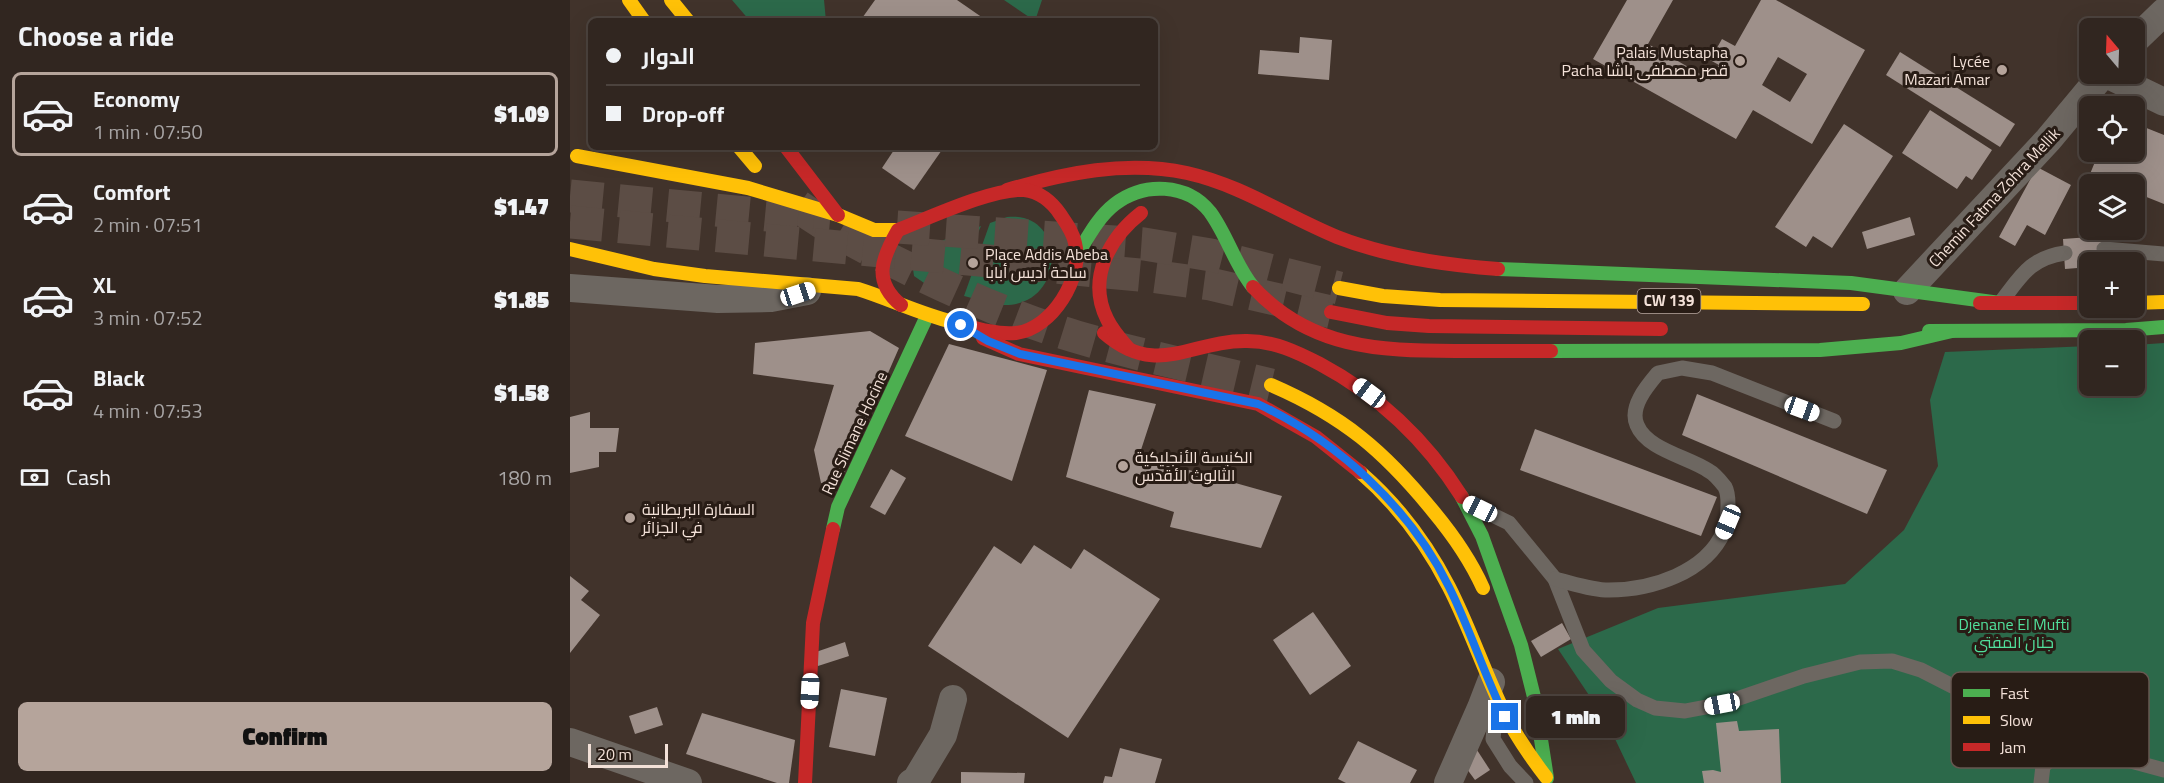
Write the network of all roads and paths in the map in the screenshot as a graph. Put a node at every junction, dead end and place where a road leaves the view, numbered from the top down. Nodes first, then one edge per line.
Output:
1 (629, 0) edge
2 (671, 0) edge
3 (2164, 12) edge
4 (642, 18) edge
5 (686, 18) edge
6 (2145, 30) edge
7 (2096, 84) edge
8 (2125, 84) edge
9 (2164, 102) edge
10 (742, 150) edge
11 (788, 150) edge
12 (577, 156) dead end
13 (755, 166) dead end
14 (1007, 190) junction
15 (1178, 205) dead end
16 (1154, 208) dead end
17 (838, 215) junction
18 (898, 230) junction
19 (1222, 233) junction
20 (581, 238) dead end
21 (570, 249) edge
22 (2104, 249) dead end
23 (2065, 253) dead end
24 (2164, 254) edge
25 (1077, 255) junction
26 (605, 258) junction
27 (1083, 284) dead end
28 (820, 286) junction
29 (570, 288) edge
30 (1339, 288) tunnel mouth
31 (1898, 300) junction
32 (2164, 302) edge
33 (2000, 303) junction
34 (2079, 303) edge
35 (2145, 303) edge
36 (1088, 304) dead end
37 (901, 305) junction
38 (1331, 312) tunnel mouth
39 (927, 316) junction
40 (961, 325) junction
41 (2164, 327) edge
42 (1679, 329) dead end
43 (1880, 331) dead end
44 (1952, 331) junction
45 (1130, 349) junction
46 (1271, 385) tunnel mouth
47 (1834, 421) dead end
48 (1465, 502) junction
49 (1555, 579) junction
50 (1490, 605) dead end
51 (1951, 685) edge
52 (1501, 688) junction
53 (953, 699) dead end
54 (570, 742) edge
55 (2149, 766) edge
56 (2043, 768) edge
57 (2164, 770) edge
58 (1548, 781) edge
59 (688, 783) edge
60 (806, 783) edge
61 (911, 783) edge
62 (1448, 783) edge
63 (1526, 783) edge
64 (2041, 783) edge

1 - 4 main road
2 - 5 main road
3 - 6 street
7 - 31 street, Chemin Fatma Zohra Mellik
8 - 9 street
10 - 13 main road
11 - 17 main road
12 - 17 main road
14 - 18 main road
14 - 25 main road
14 - 31 main road
15 - 19 main road
16 - 45 main road
17 - 18 main road
18 - 37 main road
19 - 25 main road
19 - 44 main road
20 - 26 main road
21 - 26 main road
22 - 24 lane
23 - 33 lane
25 - 27 main road
25 - 40 main road
26 - 28 main road
28 - 29 street
28 - 37 main road
30 - 31 main road, CW 139
31 - 33 main road
32 - 35 main road
33 - 34 main road
36 - 45 main road
37 - 39 main road
38 - 42 main road, CW 139
39 - 40 main road
39 - 60 main road, Rue Slimane Hocine
40 - 52 main road
41 - 44 main road
43 - 44 main road
45 - 48 main road
46 - 50 main road
47 - 49 lane
48 - 49 lane
48 - 58 main road
49 - 51 lane
52 - 58 main road
52 - 58 main road
52 - 62 street
52 - 63 lane
53 - 61 street
54 - 59 street
55 - 57 lane
56 - 64 lane

